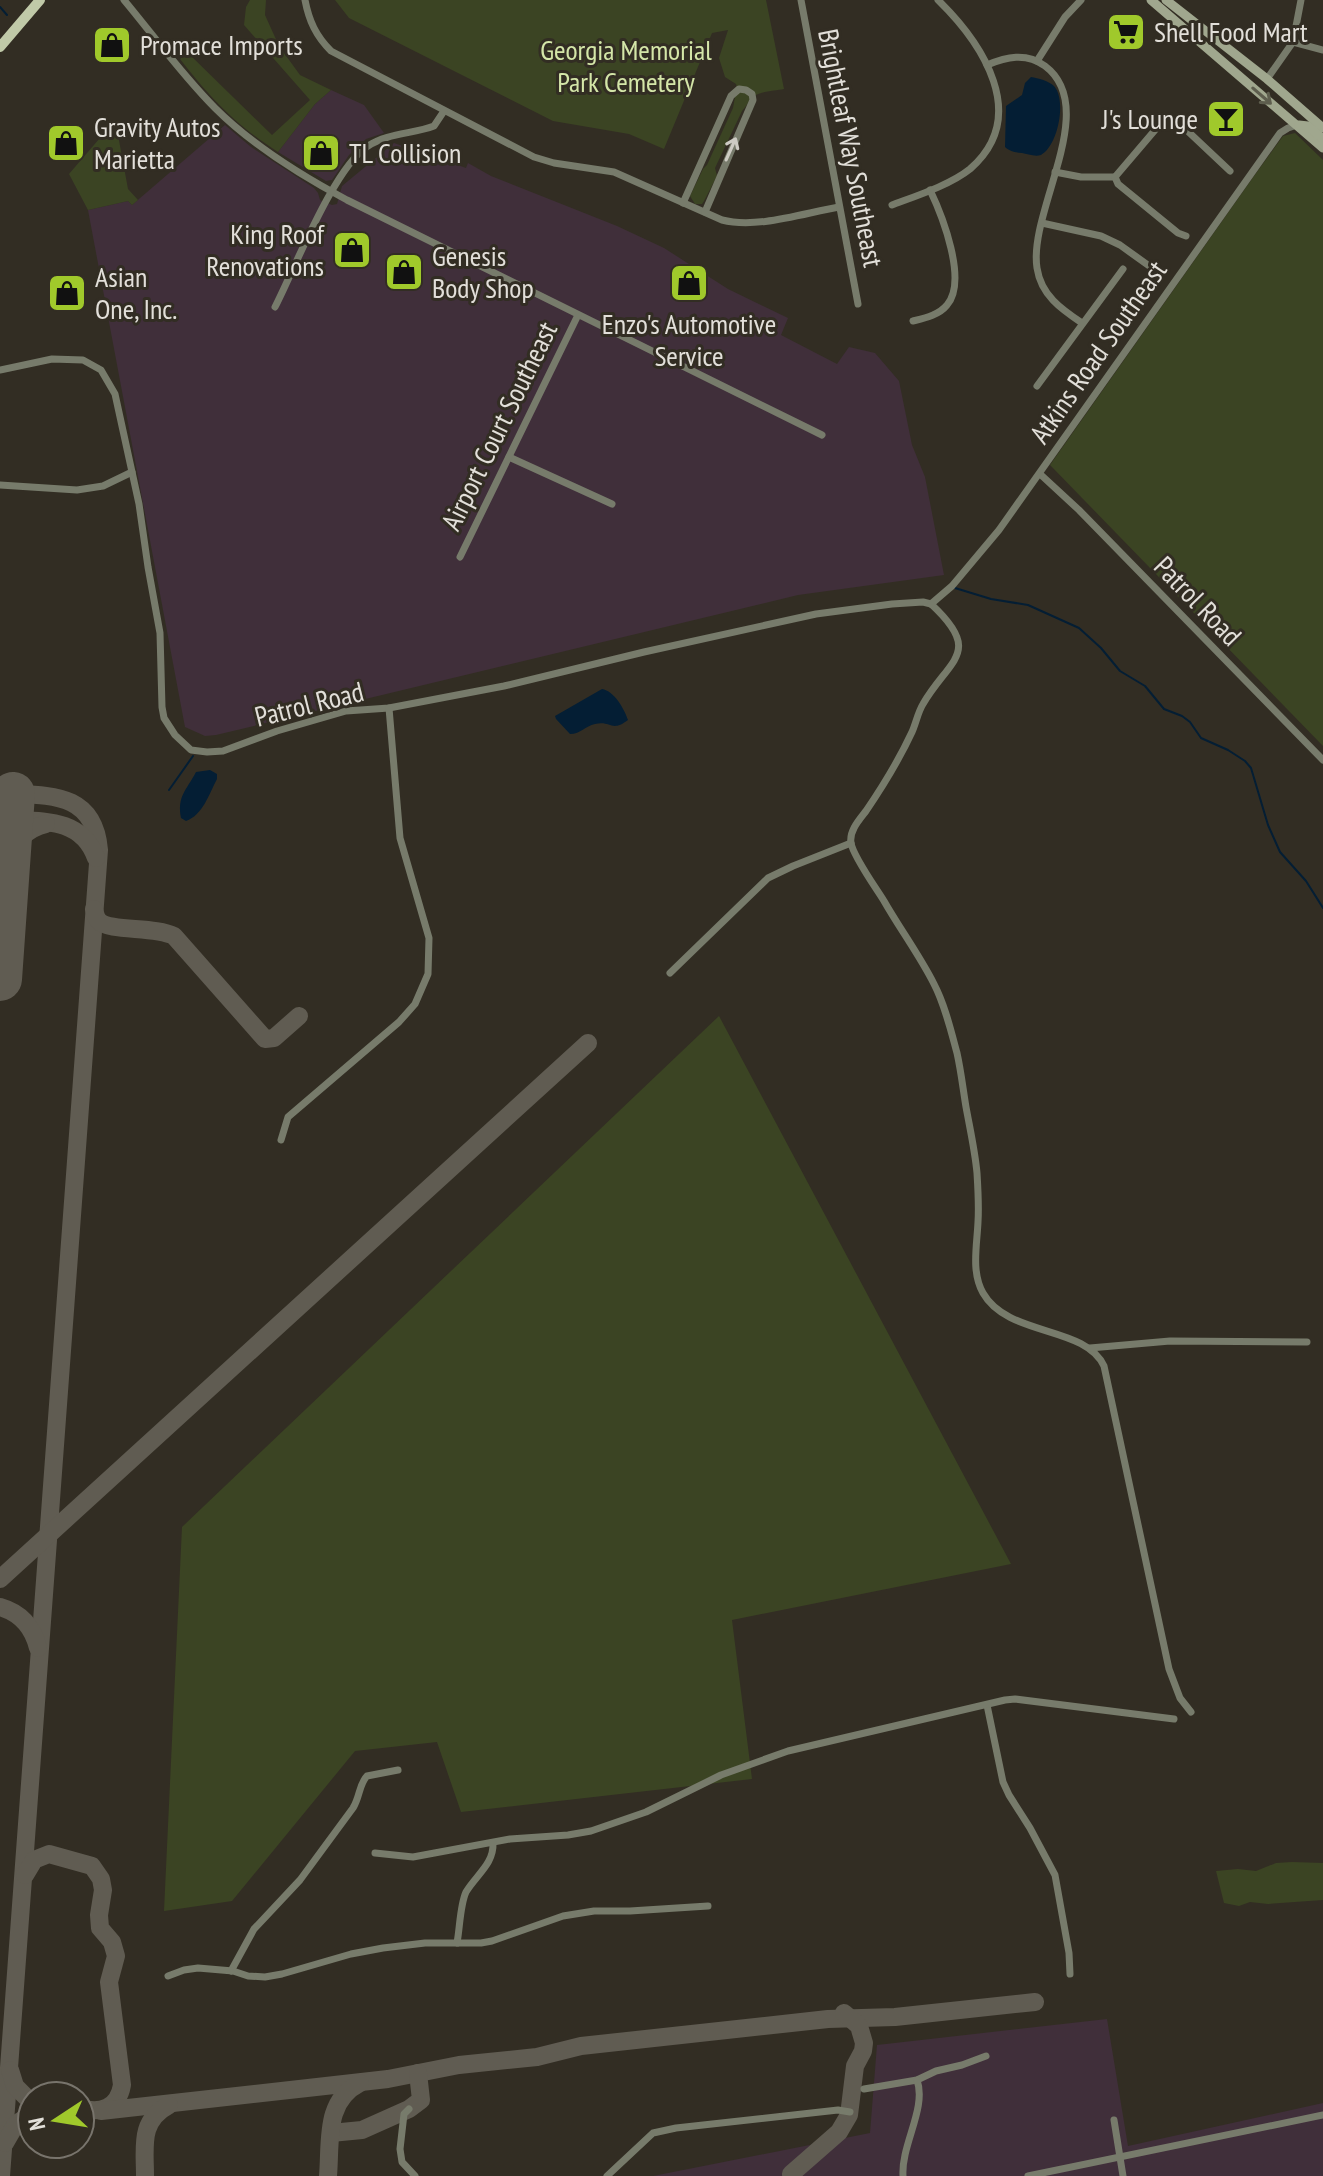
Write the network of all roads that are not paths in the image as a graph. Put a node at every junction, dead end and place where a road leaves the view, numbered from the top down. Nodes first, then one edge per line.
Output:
1 (40, 0) edge
2 (124, 0) edge
3 (305, 0) edge
4 (801, 0) edge
5 (938, 0) edge
6 (1081, 0) edge
7 (1151, 0) edge
8 (1166, 0) edge
9 (1301, 0) edge
10 (1293, 42) junction
11 (0, 47) edge
12 (1323, 50) edge
13 (1037, 61) junction
14 (987, 65) junction
15 (1267, 79) junction
16 (444, 111) junction
17 (1297, 125) junction
18 (1323, 128) edge
19 (1323, 139) edge
20 (1323, 148) edge
21 (1230, 171) dead end
22 (1055, 172) junction
23 (1115, 177) junction
24 (930, 190) junction
25 (331, 192) junction
26 (683, 203) junction
27 (892, 205) dead end
28 (839, 207) junction
29 (705, 212) junction
30 (1042, 223) junction
31 (1186, 236) dead end
32 (1152, 268) dead end
33 (1123, 269) dead end
34 (858, 304) dead end
35 (275, 307) dead end
36 (578, 315) junction
37 (913, 321) dead end
38 (1082, 323) junction
39 (0, 370) edge
40 (1037, 386) dead end
41 (822, 435) dead end
42 (509, 457) junction
43 (132, 472) junction
44 (1040, 474) junction
45 (0, 485) edge
46 (612, 504) dead end
47 (460, 557) dead end
48 (931, 604) junction
49 (389, 708) junction
50 (1323, 760) edge
51 (851, 843) junction
52 (670, 973) dead end
53 (281, 1140) dead end
54 (1307, 1342) dead end
55 (1090, 1348) junction
56 (987, 1705) junction
57 (1191, 1712) dead end
58 (1174, 1719) dead end
59 (398, 1770) dead end
60 (493, 1843) junction
61 (375, 1853) dead end
62 (708, 1906) dead end
63 (457, 1943) junction
64 (231, 1971) junction
65 (1070, 1974) dead end
66 (168, 1976) dead end
67 (986, 2056) dead end
68 (917, 2080) junction
69 (864, 2089) dead end
70 (409, 2109) dead end
71 (850, 2112) dead end
72 (1323, 2115) edge
73 (1114, 2120) dead end
74 (1119, 2157) junction
75 (415, 2176) edge
76 (607, 2176) edge
77 (903, 2176) edge
78 (1028, 2176) edge
79 (1123, 2176) edge

1 - 11 main road
2 - 25 street
3 - 16 street
4 - 28 street, Brightleaf Way Southeast
5 - 14 street
6 - 13 street
7 -> 17 main road
8 - 15 main road
9 - 10 street
10 - 12 street
10 - 15 street
13 - 14 street
13 - 22 street
14 - 24 street
15 - 18 main road
16 - 25 street
16 - 26 street
17 - 19 main road
17 - 20 main road
17 - 44 street, Atkins Road Southeast
21 - 23 street
22 - 23 street
22 - 30 street
23 - 31 street
24 - 27 street
24 - 37 street
25 - 35 street
25 - 36 street
26 - 29 street
29 -> 26 street
28 - 29 street
28 - 34 street, Brightleaf Way Southeast
30 - 32 street
30 - 38 street
33 - 38 street
36 - 41 street
36 - 42 street, Airport Court Southeast
38 - 40 street
39 - 43 street, Patrol Road
42 - 46 street
42 - 47 street, Airport Court Southeast
43 - 45 street
43 - 49 street, Patrol Road
44 - 48 street, Atkins Road Southeast
44 - 50 street, Patrol Road
48 - 49 street, Patrol Road
48 - 51 street
49 - 53 street
51 - 52 street
51 - 55 street
54 - 55 street
55 - 57 street
56 - 58 street
56 - 60 street
56 - 65 street
59 - 64 street
60 - 61 street
60 - 63 street
62 - 63 street
63 - 64 street
64 - 66 street
67 - 68 street
68 - 69 street
68 - 77 street
70 - 75 street
71 - 76 street
72 - 74 street
73 - 74 street
74 - 78 street
74 - 79 street

